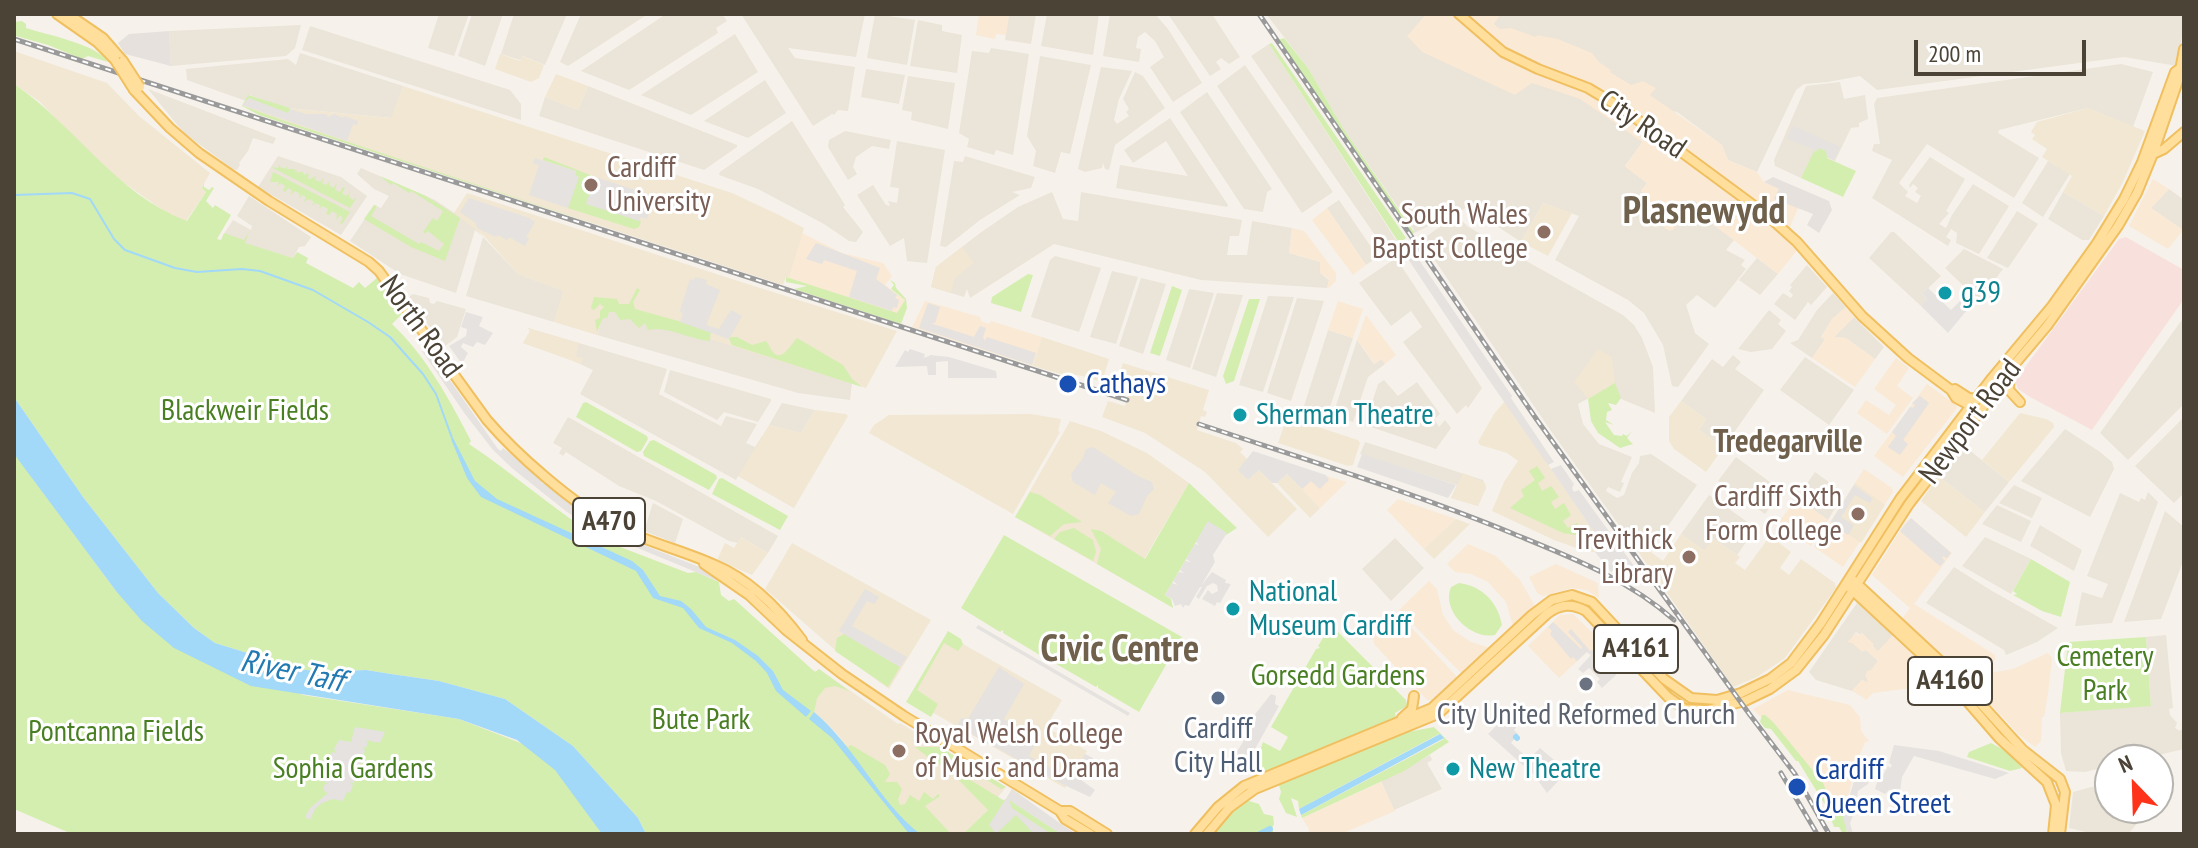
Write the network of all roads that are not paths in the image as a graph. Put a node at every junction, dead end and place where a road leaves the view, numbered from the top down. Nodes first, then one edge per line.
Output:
1 (57, 14) edge
2 (68, 14) edge
3 (1459, 14) edge
4 (2184, 49) edge
5 (119, 61) junction
6 (2179, 69) junction
7 (2184, 132) edge
8 (2153, 154) junction
9 (2142, 162) junction
10 (2010, 371) junction
11 (1980, 402) junction
12 (2020, 402) dead end
13 (1852, 584) junction
14 (1414, 696) dead end
15 (1430, 713) junction
16 (1399, 721) junction
17 (1060, 811) junction
18 (1090, 834) edge
19 (1107, 834) edge
20 (1195, 834) edge
21 (1207, 834) edge
22 (2053, 834) edge
23 (2060, 834) edge

1 - 5 main road, North Road / A470
2 - 5 main road, North Road / A470
3 - 11 main road, City Road
4 - 6 main road, Newport Road / A4161
5 - 17 main road, North Road / A470, bridge
6 - 8 main road, Newport Road / A4161
6 - 9 main road, Newport Road / A4161
7 - 8 main road
8 - 9 main road
8 - 10 main road, Newport Road / A4161
9 - 11 main road, Newport Road / A4161
10 - 11 main road, Newport Road / A4161
10 - 12 main road
11 - 13 main road, Newport Road / A4161
11 - 13 main road, Newport Road / A4161
13 - 15 main road, Newport Road / A4161
13 - 15 main road, Newport Road / A4161
13 - 22 main road, A4160
13 - 23 main road, A4160
14 - 16 main road
15 - 16 main road, A4161
15 - 21 main road, A4161
16 - 20 main road, A4161
17 - 18 main road, North Road / A470
17 - 19 main road, North Road / A470

